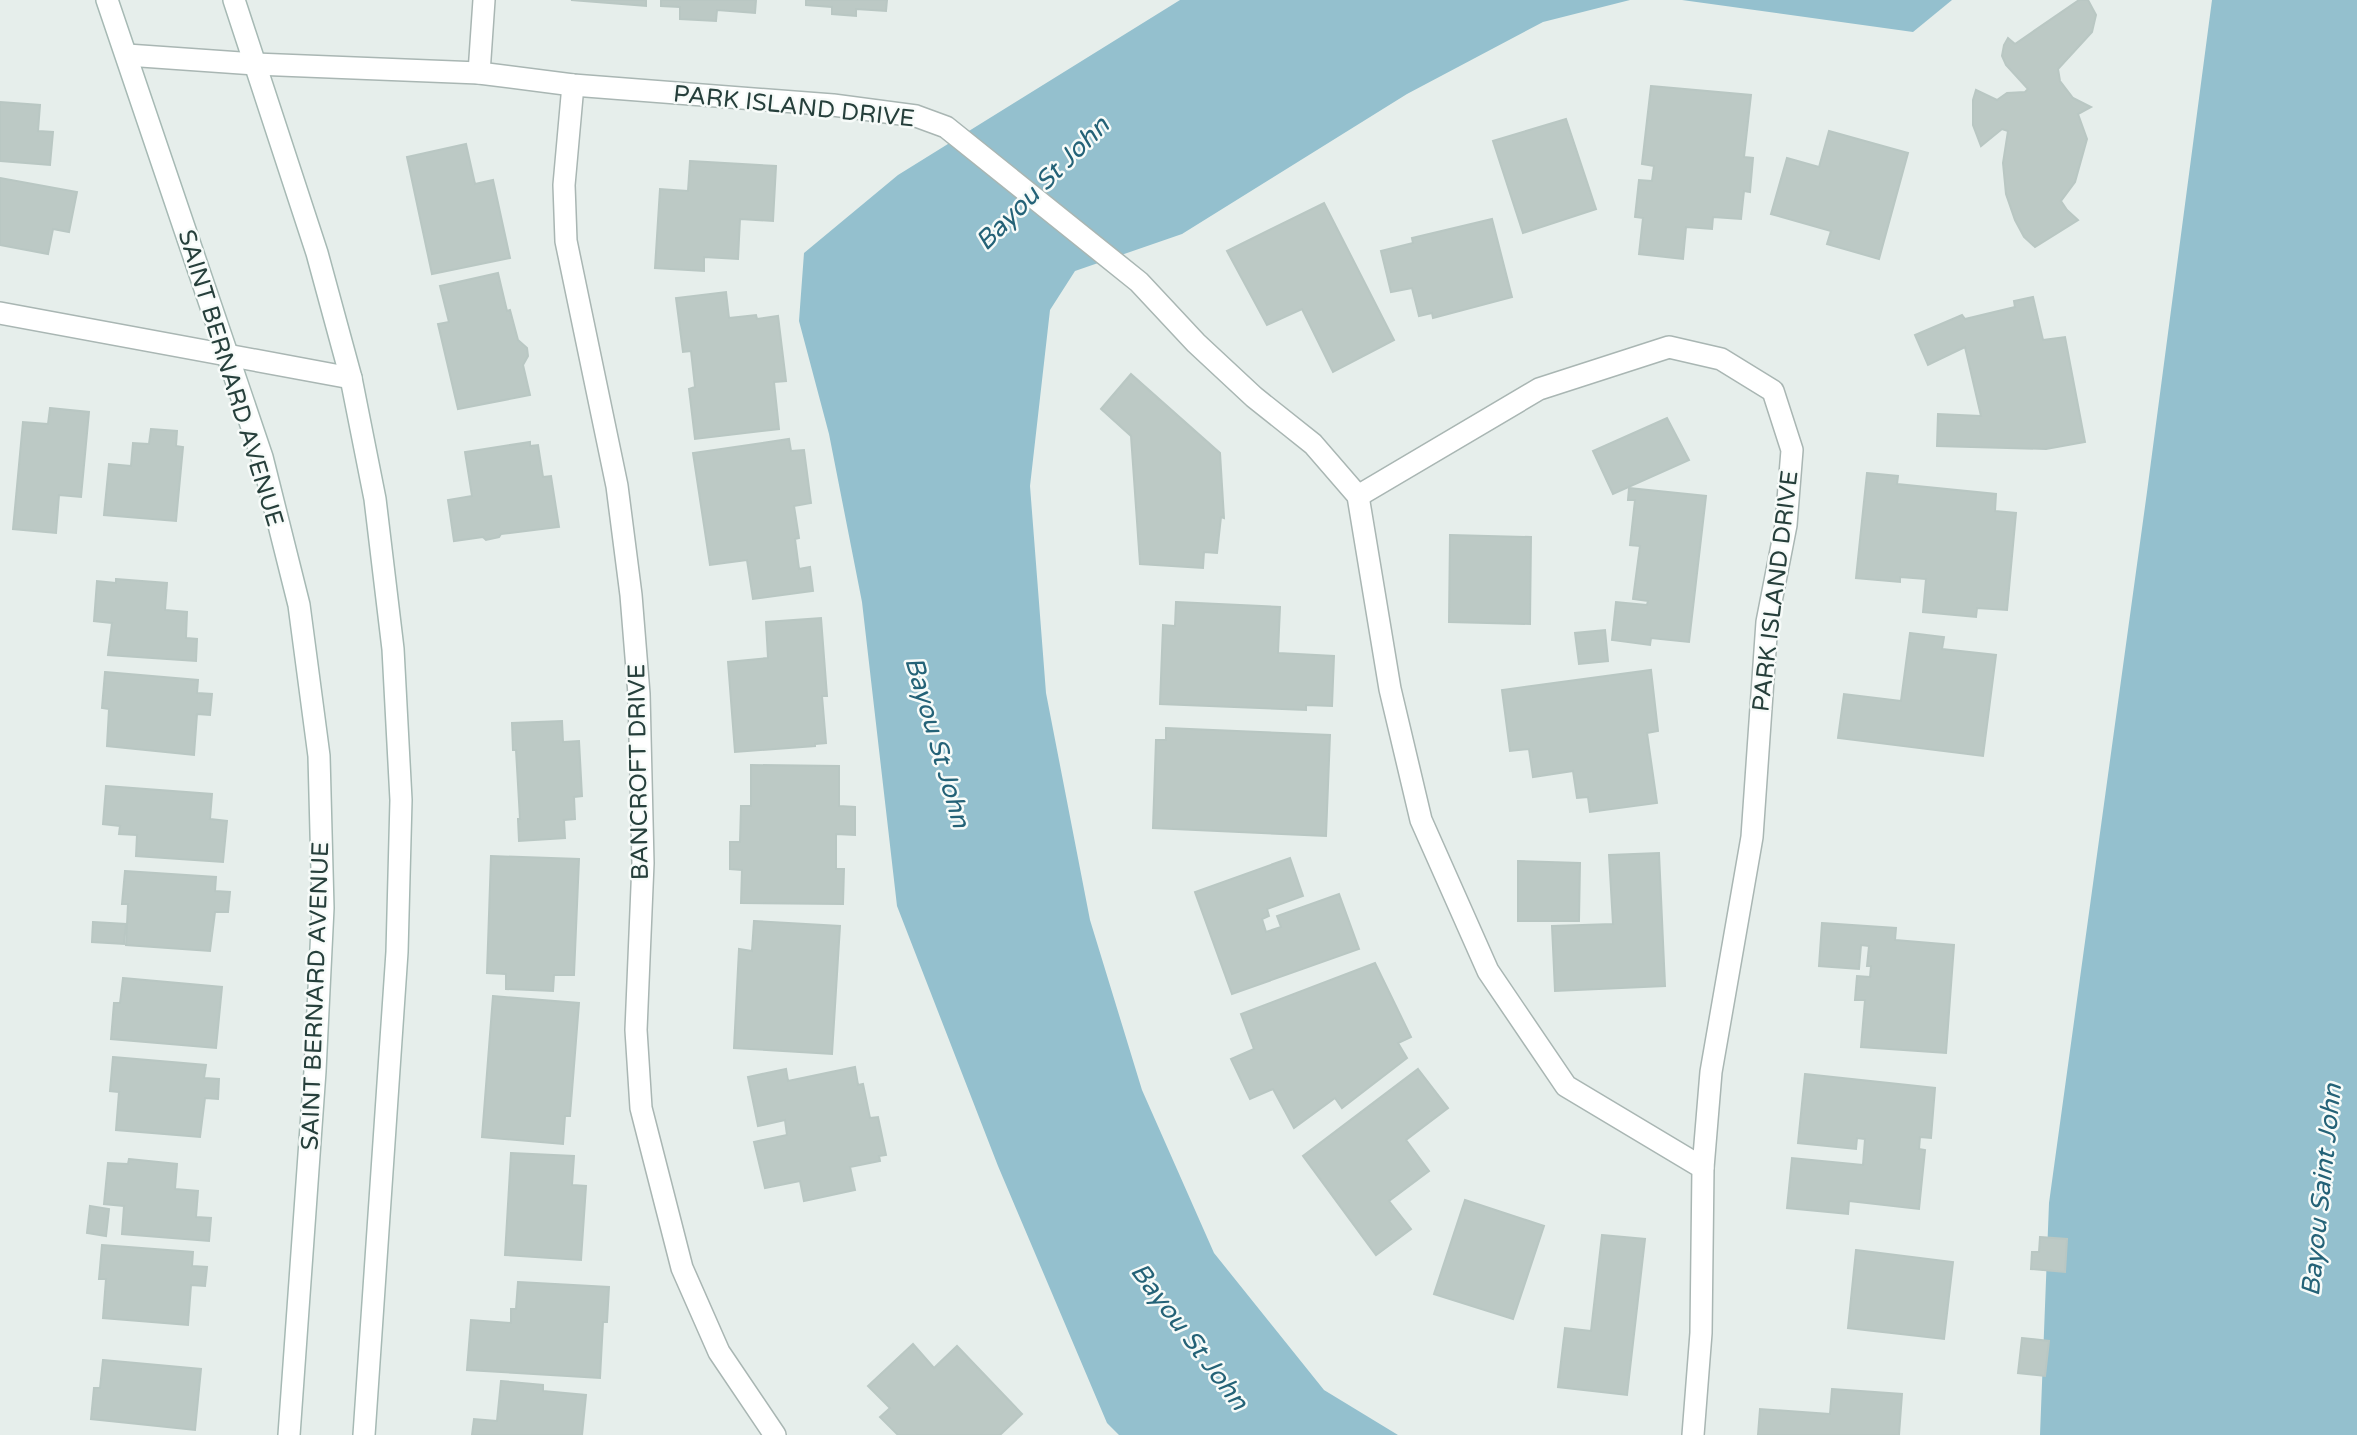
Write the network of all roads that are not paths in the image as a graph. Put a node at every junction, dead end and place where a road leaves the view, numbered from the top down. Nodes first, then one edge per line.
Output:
1 (107, 0) edge
2 (234, 0) edge
3 (484, 0) edge
4 (127, 55) junction
5 (255, 64) junction
6 (479, 73) junction
7 (573, 85) junction
8 (0, 313) edge
9 (228, 357) junction
10 (351, 378) junction
11 (1358, 496) junction
12 (1703, 1168) junction
13 (289, 1435) edge
14 (364, 1435) edge
15 (775, 1435) edge
16 (1693, 1435) edge

1 - 4 street, SAINT BERNARD AVENUE
2 - 5 street
3 - 6 street
4 - 5 street, PARK ISLAND DRIVE
4 - 9 street, SAINT BERNARD AVENUE
5 - 6 street, PARK ISLAND DRIVE
5 - 10 street
6 - 7 street, PARK ISLAND DRIVE
7 - 11 street, PARK ISLAND DRIVE
7 - 15 street, BANCROFT DRIVE
8 - 9 street
9 - 10 street
9 - 13 street, SAINT BERNARD AVENUE
10 - 14 street
11 - 12 street
11 - 12 street, PARK ISLAND DRIVE
12 - 16 street, PARK ISLAND DRIVE

